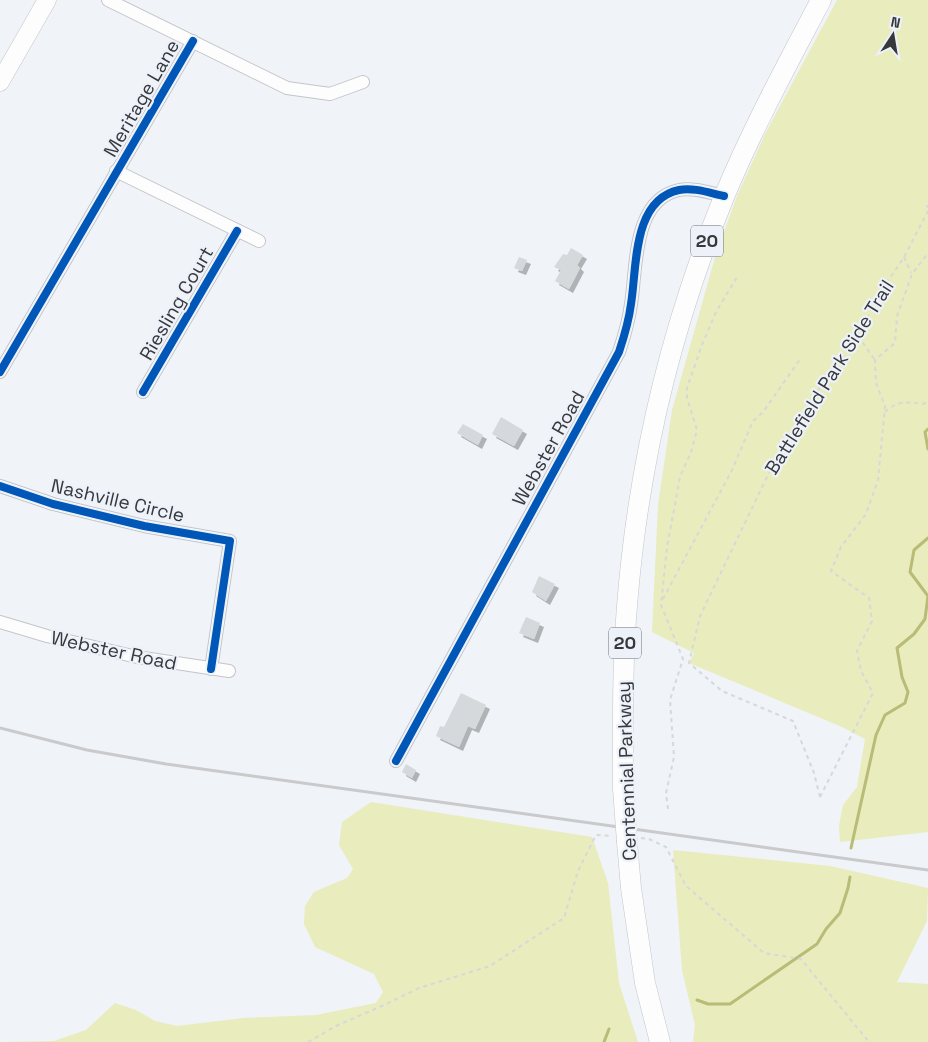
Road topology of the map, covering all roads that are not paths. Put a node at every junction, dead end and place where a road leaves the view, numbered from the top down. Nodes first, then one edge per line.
1 (47, 0) edge
2 (108, 0) edge
3 (821, 0) edge
4 (193, 41) junction
5 (0, 82) edge
6 (363, 82) dead end
7 (116, 171) junction
8 (724, 196) junction
9 (237, 231) junction
10 (259, 241) dead end
11 (2, 365) edge
12 (144, 392) dead end
13 (0, 486) edge
14 (0, 622) edge
15 (210, 669) junction
16 (229, 672) dead end
17 (396, 761) dead end
18 (660, 1042) edge

1 - 5 street
2 - 4 street
3 - 8 main road, 20
4 - 6 street
4 - 7 street, Meritage Lane
7 - 9 street
7 - 11 street
8 - 17 street, Webster Road
8 - 18 main road, Centennial Parkway / 20, bridge
9 - 10 street
9 - 12 street, Riesling Court
13 - 15 street, Nashville Circle
14 - 15 street, Webster Road
15 - 16 street, Webster Road

